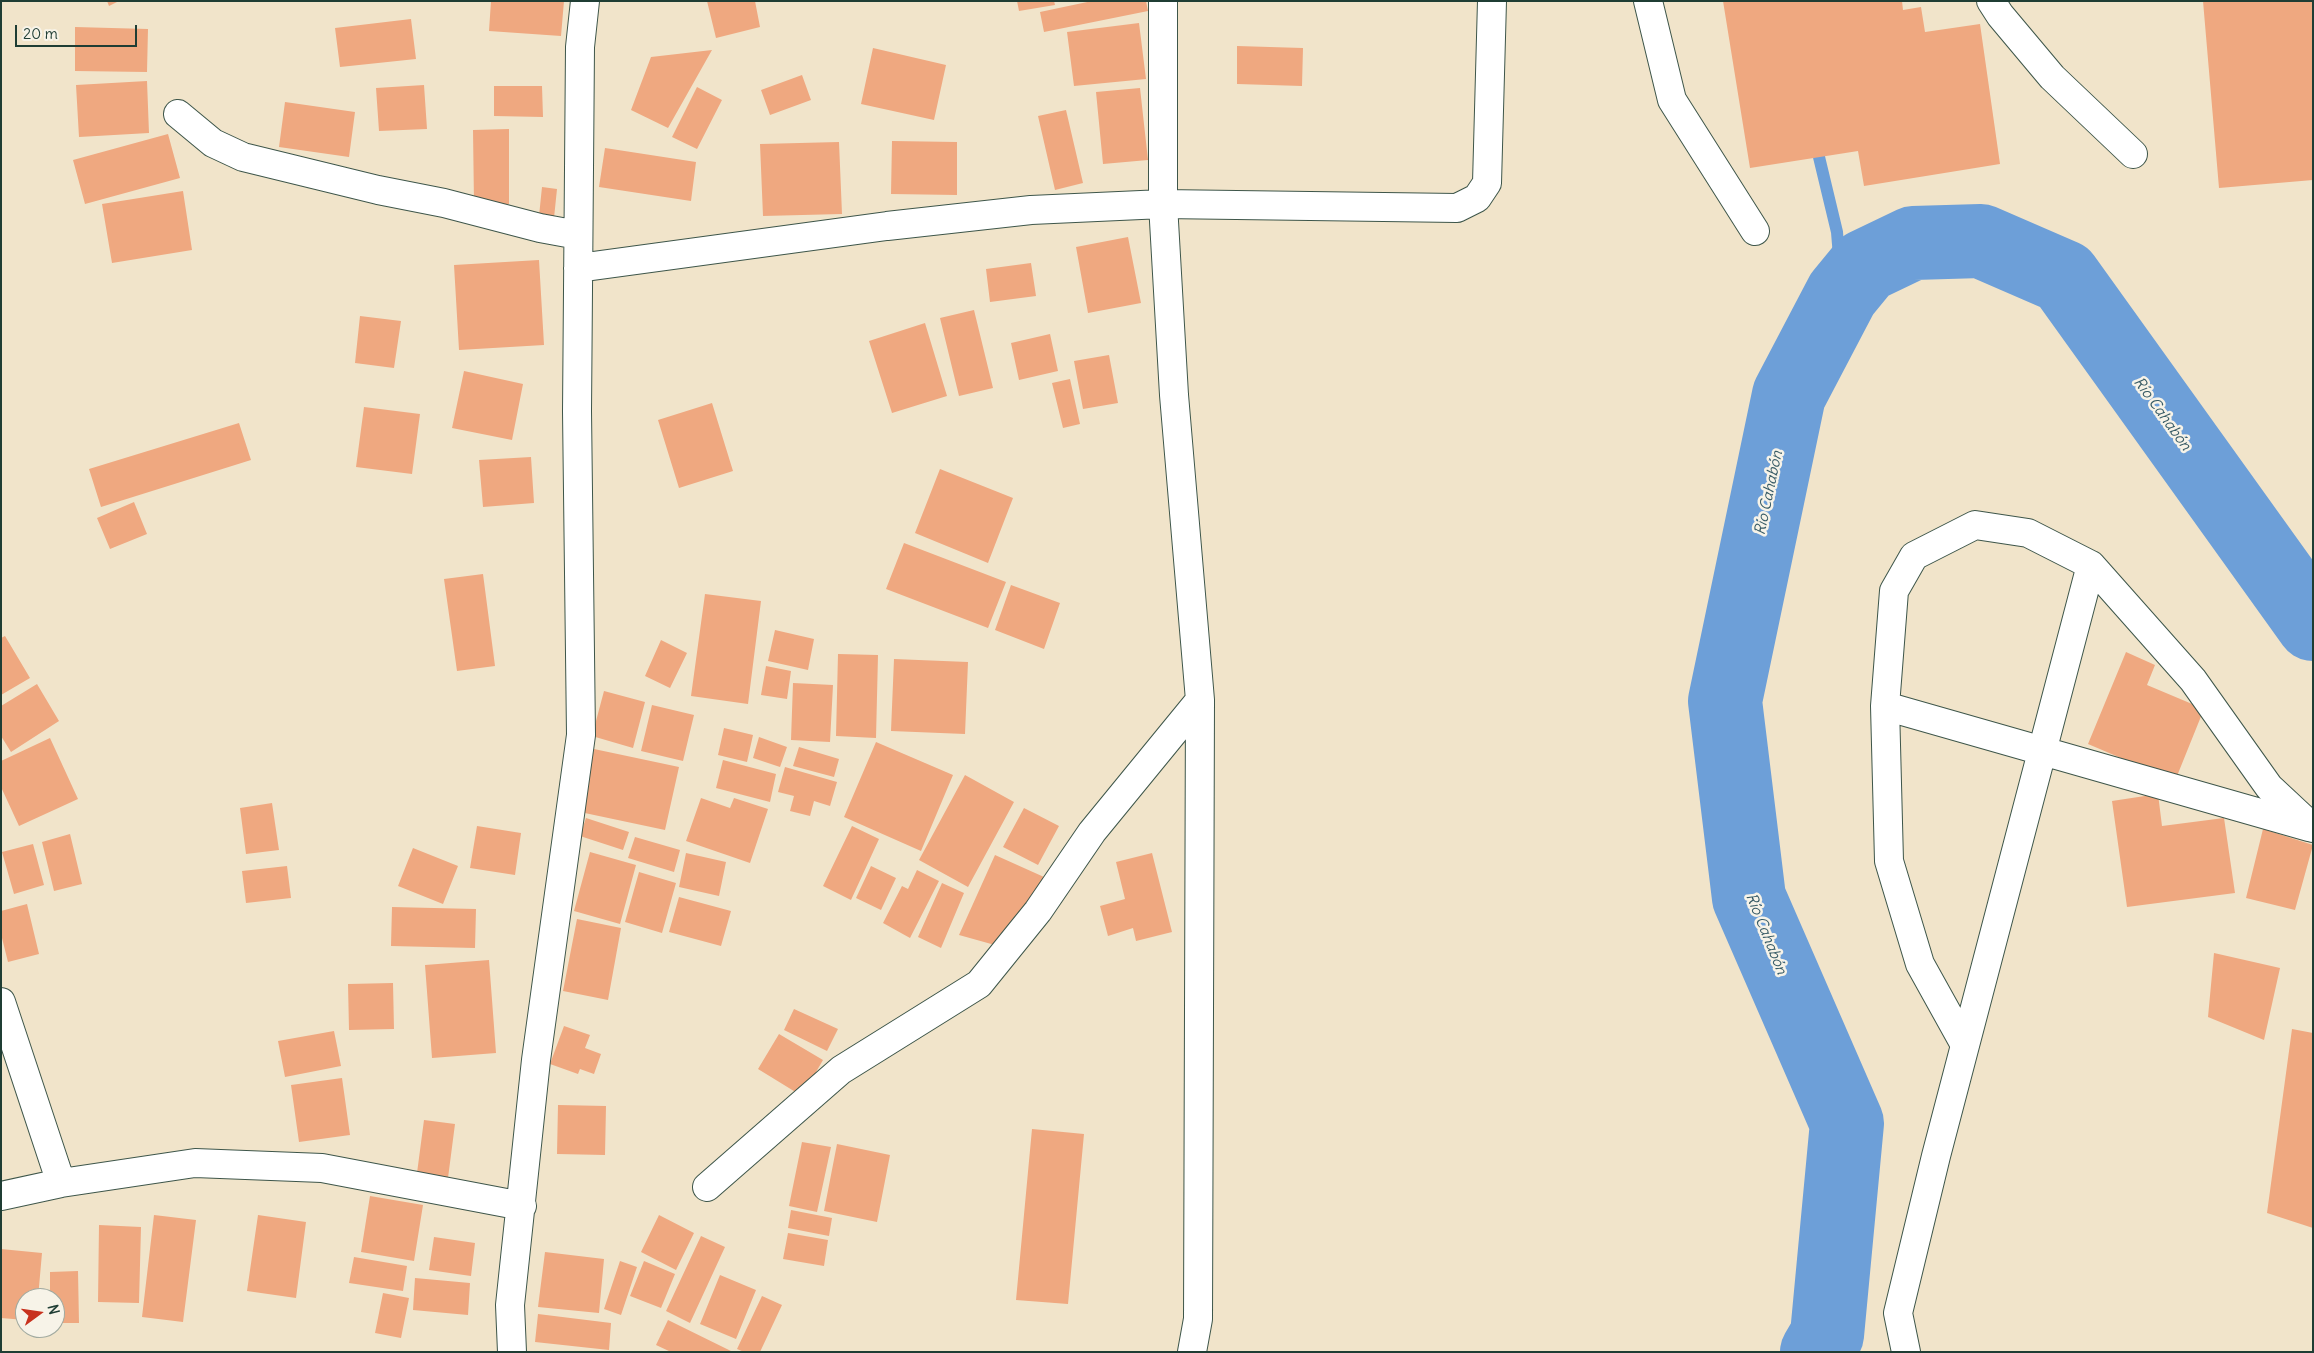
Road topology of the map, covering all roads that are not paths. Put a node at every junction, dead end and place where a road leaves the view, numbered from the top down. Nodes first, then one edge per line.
1 (584, 1) edge
2 (1163, 1) edge
3 (1492, 1) edge
4 (1648, 1) edge
5 (1991, 1) edge
6 (178, 114) dead end
7 (2133, 154) dead end
8 (1163, 204) junction
9 (1756, 231) dead end
10 (578, 235) junction
11 (578, 268) junction
12 (2091, 565) junction
13 (1200, 700) junction
14 (1885, 706) junction
15 (2041, 751) junction
16 (2313, 828) edge
17 (1, 1002) edge
18 (1964, 1045) junction
19 (61, 1183) junction
20 (707, 1187) dead end
21 (1, 1196) edge
22 (522, 1206) junction
23 (512, 1352) edge
24 (1192, 1352) edge
25 (1906, 1352) edge

1 - 10 street
2 - 8 street
3 - 8 street
4 - 9 street
5 - 7 street
6 - 10 street
8 - 11 street
8 - 13 street
10 - 11 street
11 - 22 street
12 - 14 street
12 - 15 street
12 - 16 street
13 - 20 street
13 - 24 street
14 - 15 street
14 - 18 street
15 - 16 street
15 - 18 street
17 - 19 street
18 - 25 street
19 - 21 street
19 - 22 street
22 - 23 street

